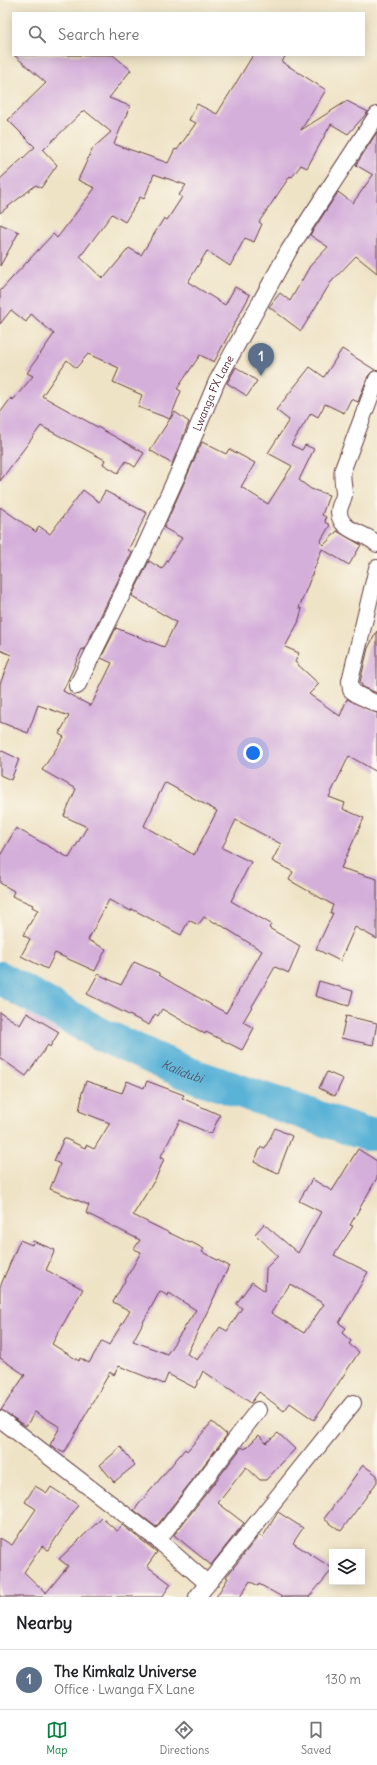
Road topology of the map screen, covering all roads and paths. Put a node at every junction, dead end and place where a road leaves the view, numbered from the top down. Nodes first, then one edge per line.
1 (377, 115) edge
2 (377, 379) edge
3 (377, 544) edge
4 (377, 568) edge
5 (77, 686) dead end
6 (377, 704) edge
7 (353, 1403) dead end
8 (258, 1410) dead end
9 (0, 1419) edge
10 (158, 1540) junction
11 (207, 1583) junction
12 (197, 1597) edge

1 - 5 street, Lwanga FX Lane
2 - 3 street
4 - 6 street
7 - 11 street
8 - 10 street
9 - 10 street
10 - 11 street
11 - 12 street

